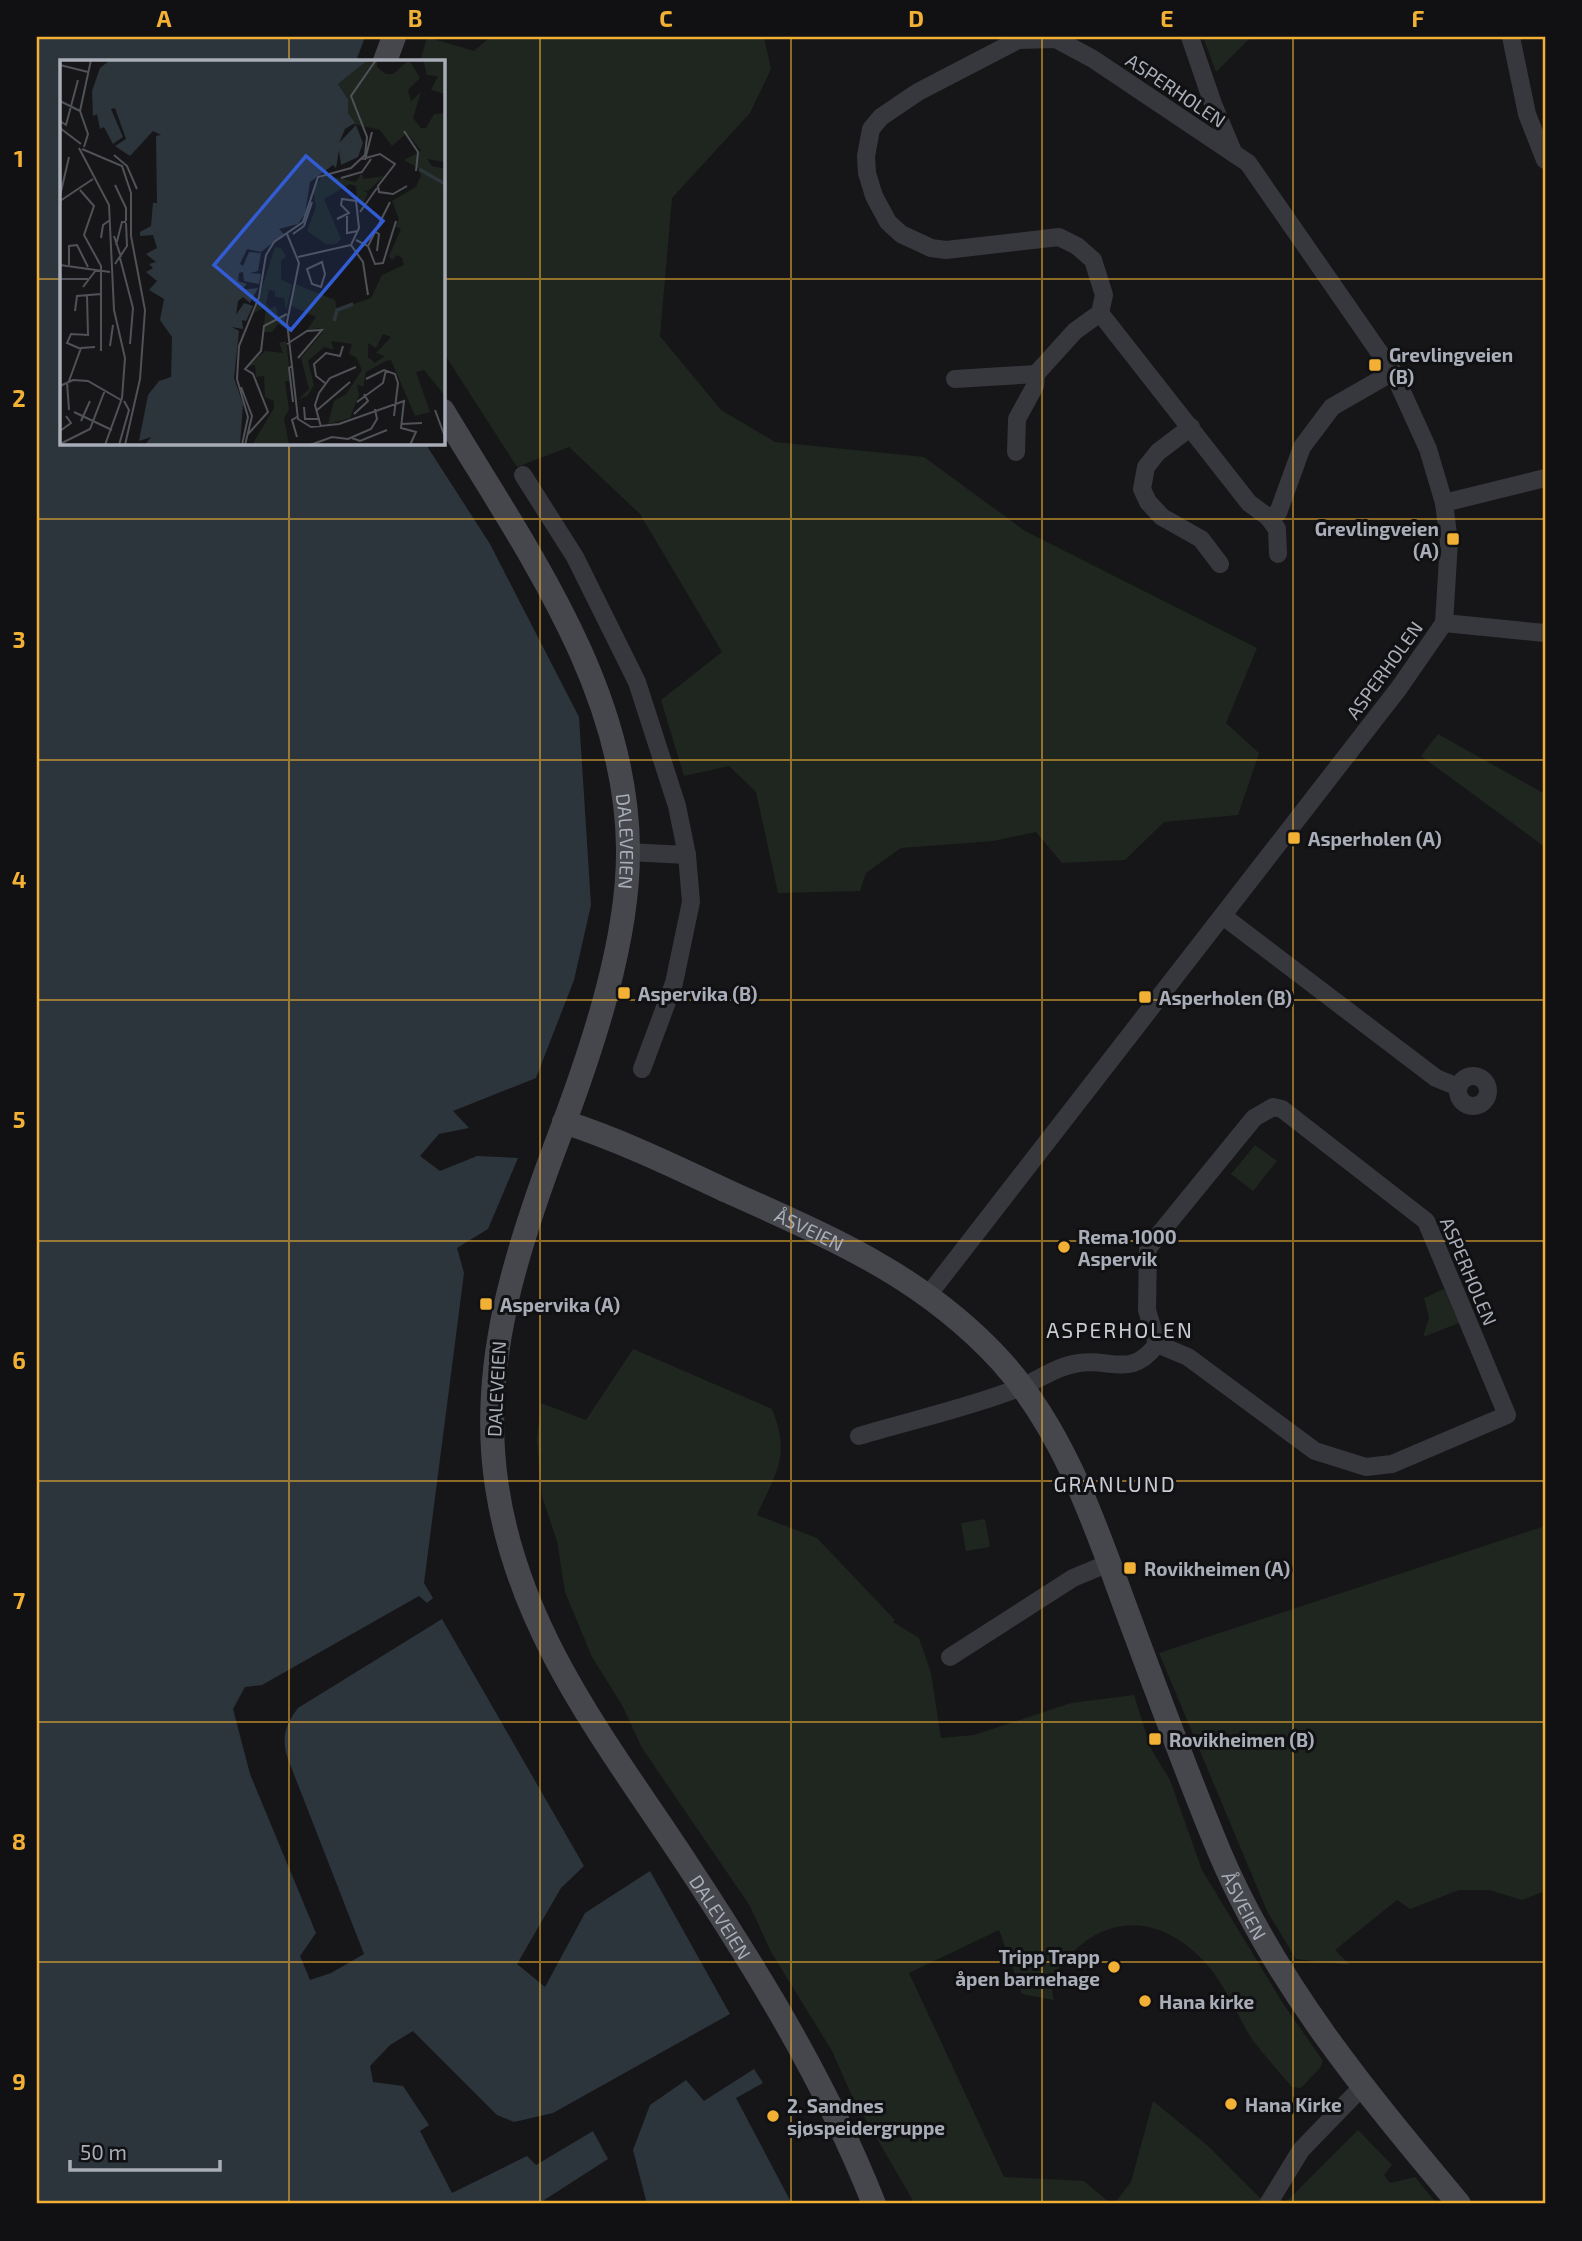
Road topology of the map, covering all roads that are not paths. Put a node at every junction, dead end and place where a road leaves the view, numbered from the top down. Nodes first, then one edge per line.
1 (394, 37) edge
2 (1190, 37) edge
3 (1511, 37) edge
4 (385, 60) edge
5 (1234, 154) junction
6 (1545, 160) edge
7 (1100, 313) junction
8 (1393, 372) junction
9 (1036, 374) junction
10 (955, 379) dead end
11 (444, 413) edge
12 (1191, 427) junction
13 (1016, 452) dead end
14 (523, 475) dead end
15 (1545, 478) edge
16 (1444, 503) junction
17 (1268, 517) junction
18 (1278, 554) dead end
19 (1220, 564) dead end
20 (1444, 623) junction
21 (1545, 633) edge
22 (628, 852) junction
23 (687, 855) junction
24 (1223, 916) junction
25 (642, 1069) dead end
26 (1458, 1087) dead end
27 (564, 1122) junction
28 (929, 1294) junction
29 (1157, 1344) junction
30 (1022, 1387) junction
31 (859, 1436) dead end
32 (1109, 1563) junction
33 (950, 1657) dead end
34 (1363, 2086) junction
35 (874, 2204) edge
36 (1268, 2204) edge
37 (1459, 2204) edge

1 - 4 main road
2 - 5 street, ASPERHOLEN
3 - 6 street
5 - 7 street, ASPERHOLEN
5 - 8 street, ASPERHOLEN
7 - 9 street
7 - 12 street
8 - 16 street, ASPERHOLEN
8 - 17 street
9 - 10 street
9 - 13 street
11 - 22 main road, DALEVEIEN
12 - 17 street
12 - 19 street
14 - 23 street
15 - 16 street
16 - 20 street, ASPERHOLEN
17 - 18 street
20 - 21 street
20 - 24 street, ASPERHOLEN
22 - 23 street
22 - 27 main road, DALEVEIEN
23 - 25 street
24 - 26 street
24 - 28 street, ASPERHOLEN
27 - 28 main road, ÅSVEIEN
27 - 35 main road, DALEVEIEN
28 - 30 main road, ÅSVEIEN
29 - 29 street, ASPERHOLEN
29 - 30 street
30 - 31 street
30 - 32 main road, ÅSVEIEN
32 - 33 street
32 - 34 main road, ÅSVEIEN
34 - 36 street
34 - 37 main road, ÅSVEIEN

